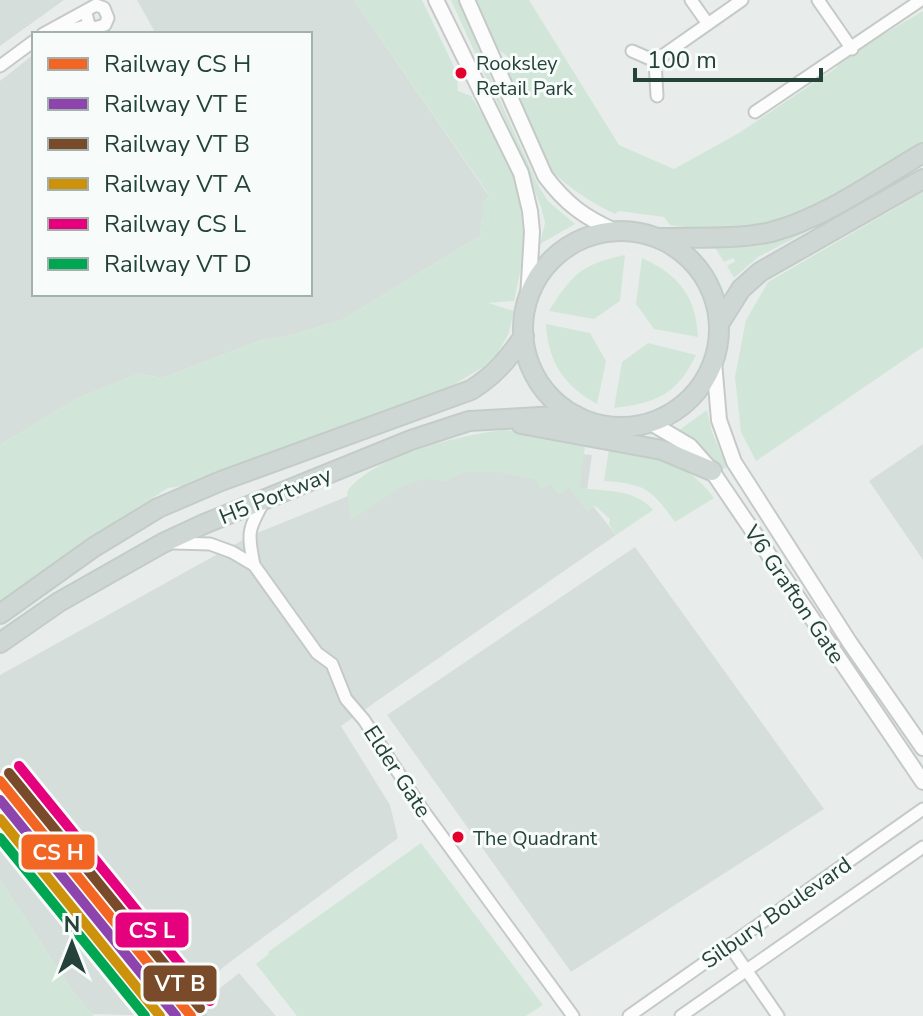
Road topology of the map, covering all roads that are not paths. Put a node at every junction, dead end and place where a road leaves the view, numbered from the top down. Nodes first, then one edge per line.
1 (436, 0) edge
2 (467, 0) edge
3 (691, 0) edge
4 (742, 0) edge
5 (818, 0) edge
6 (921, 0) edge
7 (109, 5) edge
8 (90, 6) edge
9 (708, 24) junction
10 (89, 25) junction
11 (46, 32) edge
12 (63, 32) edge
13 (31, 43) edge
14 (852, 49) junction
15 (632, 51) dead end
16 (655, 61) junction
17 (0, 66) edge
18 (657, 96) dead end
19 (755, 112) dead end
20 (923, 153) edge
21 (923, 179) edge
22 (615, 231) junction
23 (658, 238) junction
24 (525, 314) junction
25 (719, 324) junction
26 (716, 355) junction
27 (651, 423) junction
28 (584, 424) junction
29 (622, 435) junction
30 (712, 471) junction
31 (266, 498) junction
32 (163, 543) junction
33 (254, 565) junction
34 (0, 614) edge
35 (0, 643) edge
36 (922, 746) edge
37 (914, 769) edge
38 (923, 809) edge
39 (922, 848) edge
40 (729, 945) junction
41 (747, 970) junction
42 (573, 1016) edge
43 (629, 1016) edge
44 (681, 1016) edge
45 (778, 1016) edge

1 - 24 street
2 - 22 street
3 - 9 street
4 - 9 street
5 - 14 street
6 - 14 street
7 - 8 street
7 - 10 street
8 - 10 street
8 - 11 street
9 - 16 street
10 - 12 street
13 - 17 street
14 - 19 street
15 - 16 street
16 - 18 street
20 - 23 main road
21 - 25 main road
22 - 23 main road
22 - 24 main road
23 - 25 main road
24 - 28 main road
24 - 34 main road, H5 Portway
25 - 26 main road
26 - 27 main road
26 - 36 street, V6 Grafton Gate
27 - 29 main road
27 - 30 street, V6 Grafton Gate
28 - 29 main road
28 - 31 main road, H5 Portway
29 - 30 main road
30 - 37 street, V6 Grafton Gate
31 - 32 main road, H5 Portway
31 - 33 street, Elder Gate
32 - 33 street, Elder Gate
32 - 35 main road, H5 Portway
33 - 42 street, Elder Gate
38 - 40 street, Silbury Boulevard
39 - 41 street, Silbury Boulevard
40 - 41 street
40 - 43 street, Silbury Boulevard
41 - 44 street, Silbury Boulevard
41 - 45 street

